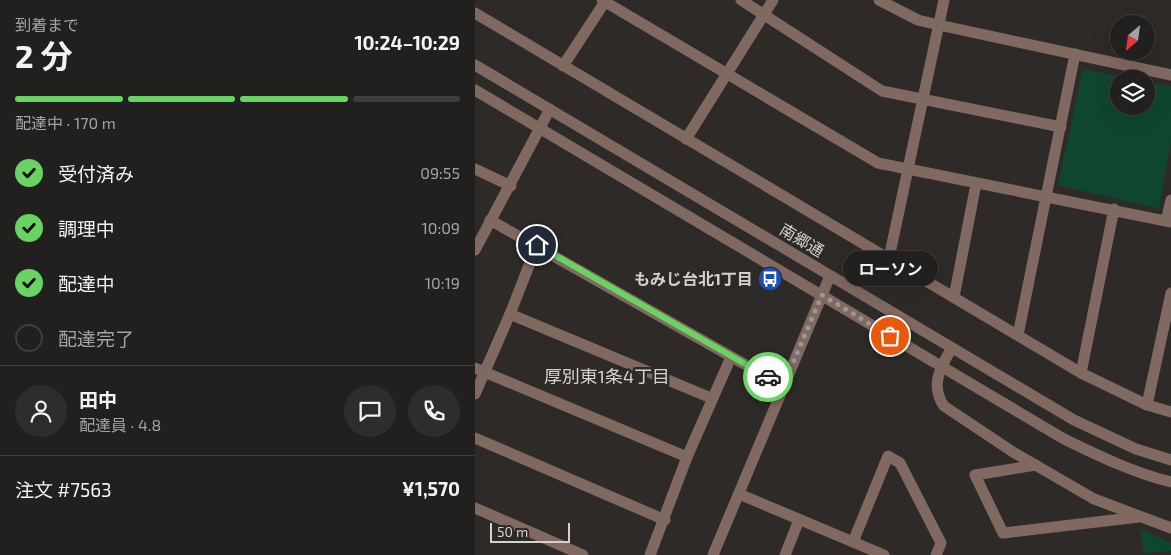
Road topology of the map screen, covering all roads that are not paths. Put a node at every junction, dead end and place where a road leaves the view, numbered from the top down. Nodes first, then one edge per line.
1 (741, 0) edge
2 (773, 0) edge
3 (879, 0) edge
4 (944, 0) edge
5 (605, 1) edge
6 (475, 13) edge
7 (764, 15) junction
8 (939, 25) junction
9 (1075, 54) junction
10 (475, 65) edge
11 (563, 66) junction
12 (727, 72) junction
13 (1171, 75) edge
14 (475, 90) edge
15 (923, 99) junction
16 (550, 109) junction
17 (1061, 127) junction
18 (540, 128) junction
19 (686, 139) junction
20 (475, 169) edge
21 (908, 169) junction
22 (976, 184) junction
23 (511, 186) junction
24 (1047, 197) junction
25 (1171, 200) edge
26 (1114, 209) junction
27 (490, 220) junction
28 (1169, 221) edge
29 (537, 245) junction
30 (475, 250) edge
31 (889, 258) junction
32 (830, 276) junction
33 (1171, 293) edge
34 (822, 295) junction
35 (953, 297) junction
36 (510, 314) junction
37 (1018, 335) junction
38 (951, 348) junction
39 (731, 357) junction
40 (941, 366) junction
41 (480, 370) edge
42 (1081, 373) junction
43 (783, 386) junction
44 (475, 394) edge
45 (711, 398) junction
46 (1147, 405) junction
47 (1171, 412) edge
48 (475, 438) edge
49 (687, 457) junction
50 (1171, 460) edge
51 (1036, 465) junction
52 (1171, 482) edge
53 (739, 494) junction
54 (475, 508) edge
55 (1141, 516) junction
56 (665, 520) junction
57 (799, 520) junction
58 (1171, 528) edge
59 (853, 542) junction
60 (583, 555) edge
61 (650, 555) edge
62 (713, 555) edge
63 (785, 555) edge
64 (884, 555) edge
65 (936, 555) edge

1 - 7 street
2 - 7 street
3 - 8 street
4 - 8 street
5 - 11 street
5 - 12 street
6 - 11 street
7 - 12 street
7 - 15 street
8 - 9 street
8 - 15 street
9 - 13 street
9 - 17 street
10 - 16 street, 南郷通
11 - 19 street
12 - 19 street
12 - 21 street
14 - 18 street
15 - 17 street
15 - 21 street
16 - 18 street
16 - 32 street, 南郷通
17 - 24 street
18 - 23 street
18 - 34 street
19 - 31 street
20 - 23 street
21 - 22 street
21 - 31 street
22 - 24 street
22 - 35 street
23 - 27 street
24 - 26 street
24 - 37 street
25 - 28 street
26 - 28 street
26 - 42 street
27 - 29 street
27 - 30 street
29 - 36 street
29 - 39 street
31 - 35 street
32 - 34 street
32 - 38 street, 南郷通
33 - 46 street
34 - 40 street
34 - 43 street
35 - 37 street
36 - 41 street
36 - 45 street
37 - 42 street
38 - 40 street
38 - 50 street, 南郷通
39 - 43 street
39 - 45 street
40 - 51 street
40 - 52 street
41 - 44 street
41 - 49 street
42 - 46 street
43 - 53 street
45 - 49 street
46 - 47 street
48 - 56 street
49 - 56 street
51 - 55 street
51 - 55 street
53 - 57 street
53 - 62 street
54 - 60 street
55 - 58 street
56 - 61 street
57 - 59 street
57 - 63 street
59 - 64 street
59 - 65 street

